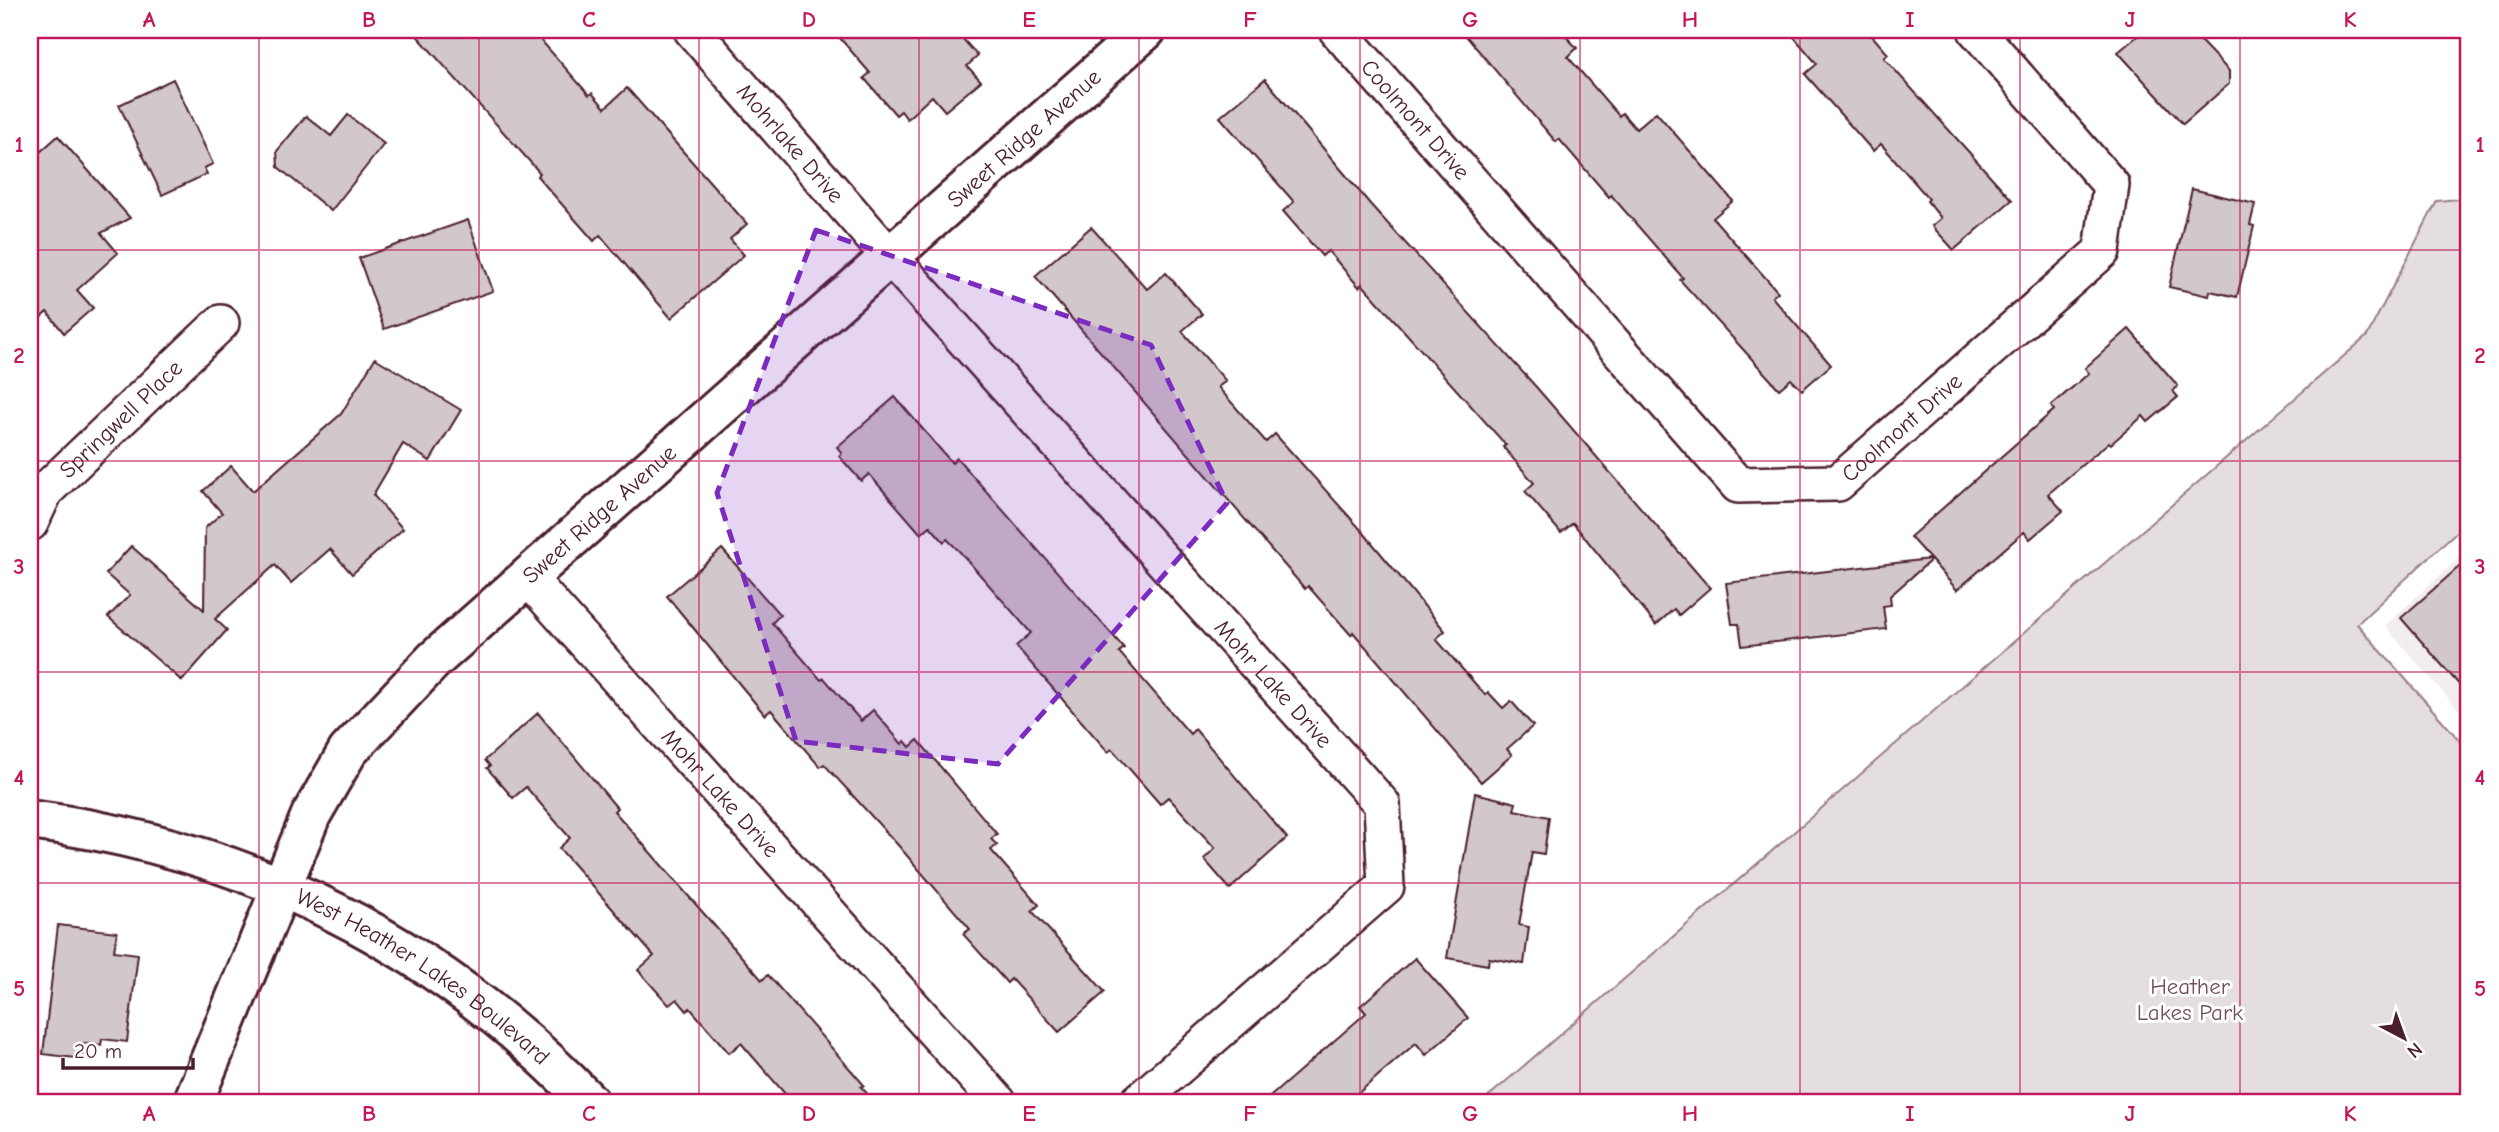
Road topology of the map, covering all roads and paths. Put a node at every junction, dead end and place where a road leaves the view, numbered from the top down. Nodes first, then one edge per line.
1 (692, 30) edge
2 (1146, 30) edge
3 (1337, 30) edge
4 (1976, 30) edge
5 (890, 257) junction
6 (220, 323) dead end
7 (30, 523) edge
8 (527, 577) junction
9 (30, 820) edge
10 (281, 887) junction
11 (193, 1102) edge
12 (589, 1102) edge
13 (998, 1102) edge
14 (1138, 1102) edge

1 - 5 street, Mohrlake Drive
2 - 5 street, Sweet Ridge Avenue
3 - 4 street, Coolmont Drive
5 - 8 street, Sweet Ridge Avenue
5 - 14 street, Mohr Lake Drive
6 - 7 street, Springwell Place
8 - 10 street, Sweet Ridge Avenue
8 - 13 street, Mohr Lake Drive
9 - 10 street, West Heather Lakes Boulevard
10 - 11 street, Sweet Ridge Avenue
10 - 12 street, West Heather Lakes Boulevard

